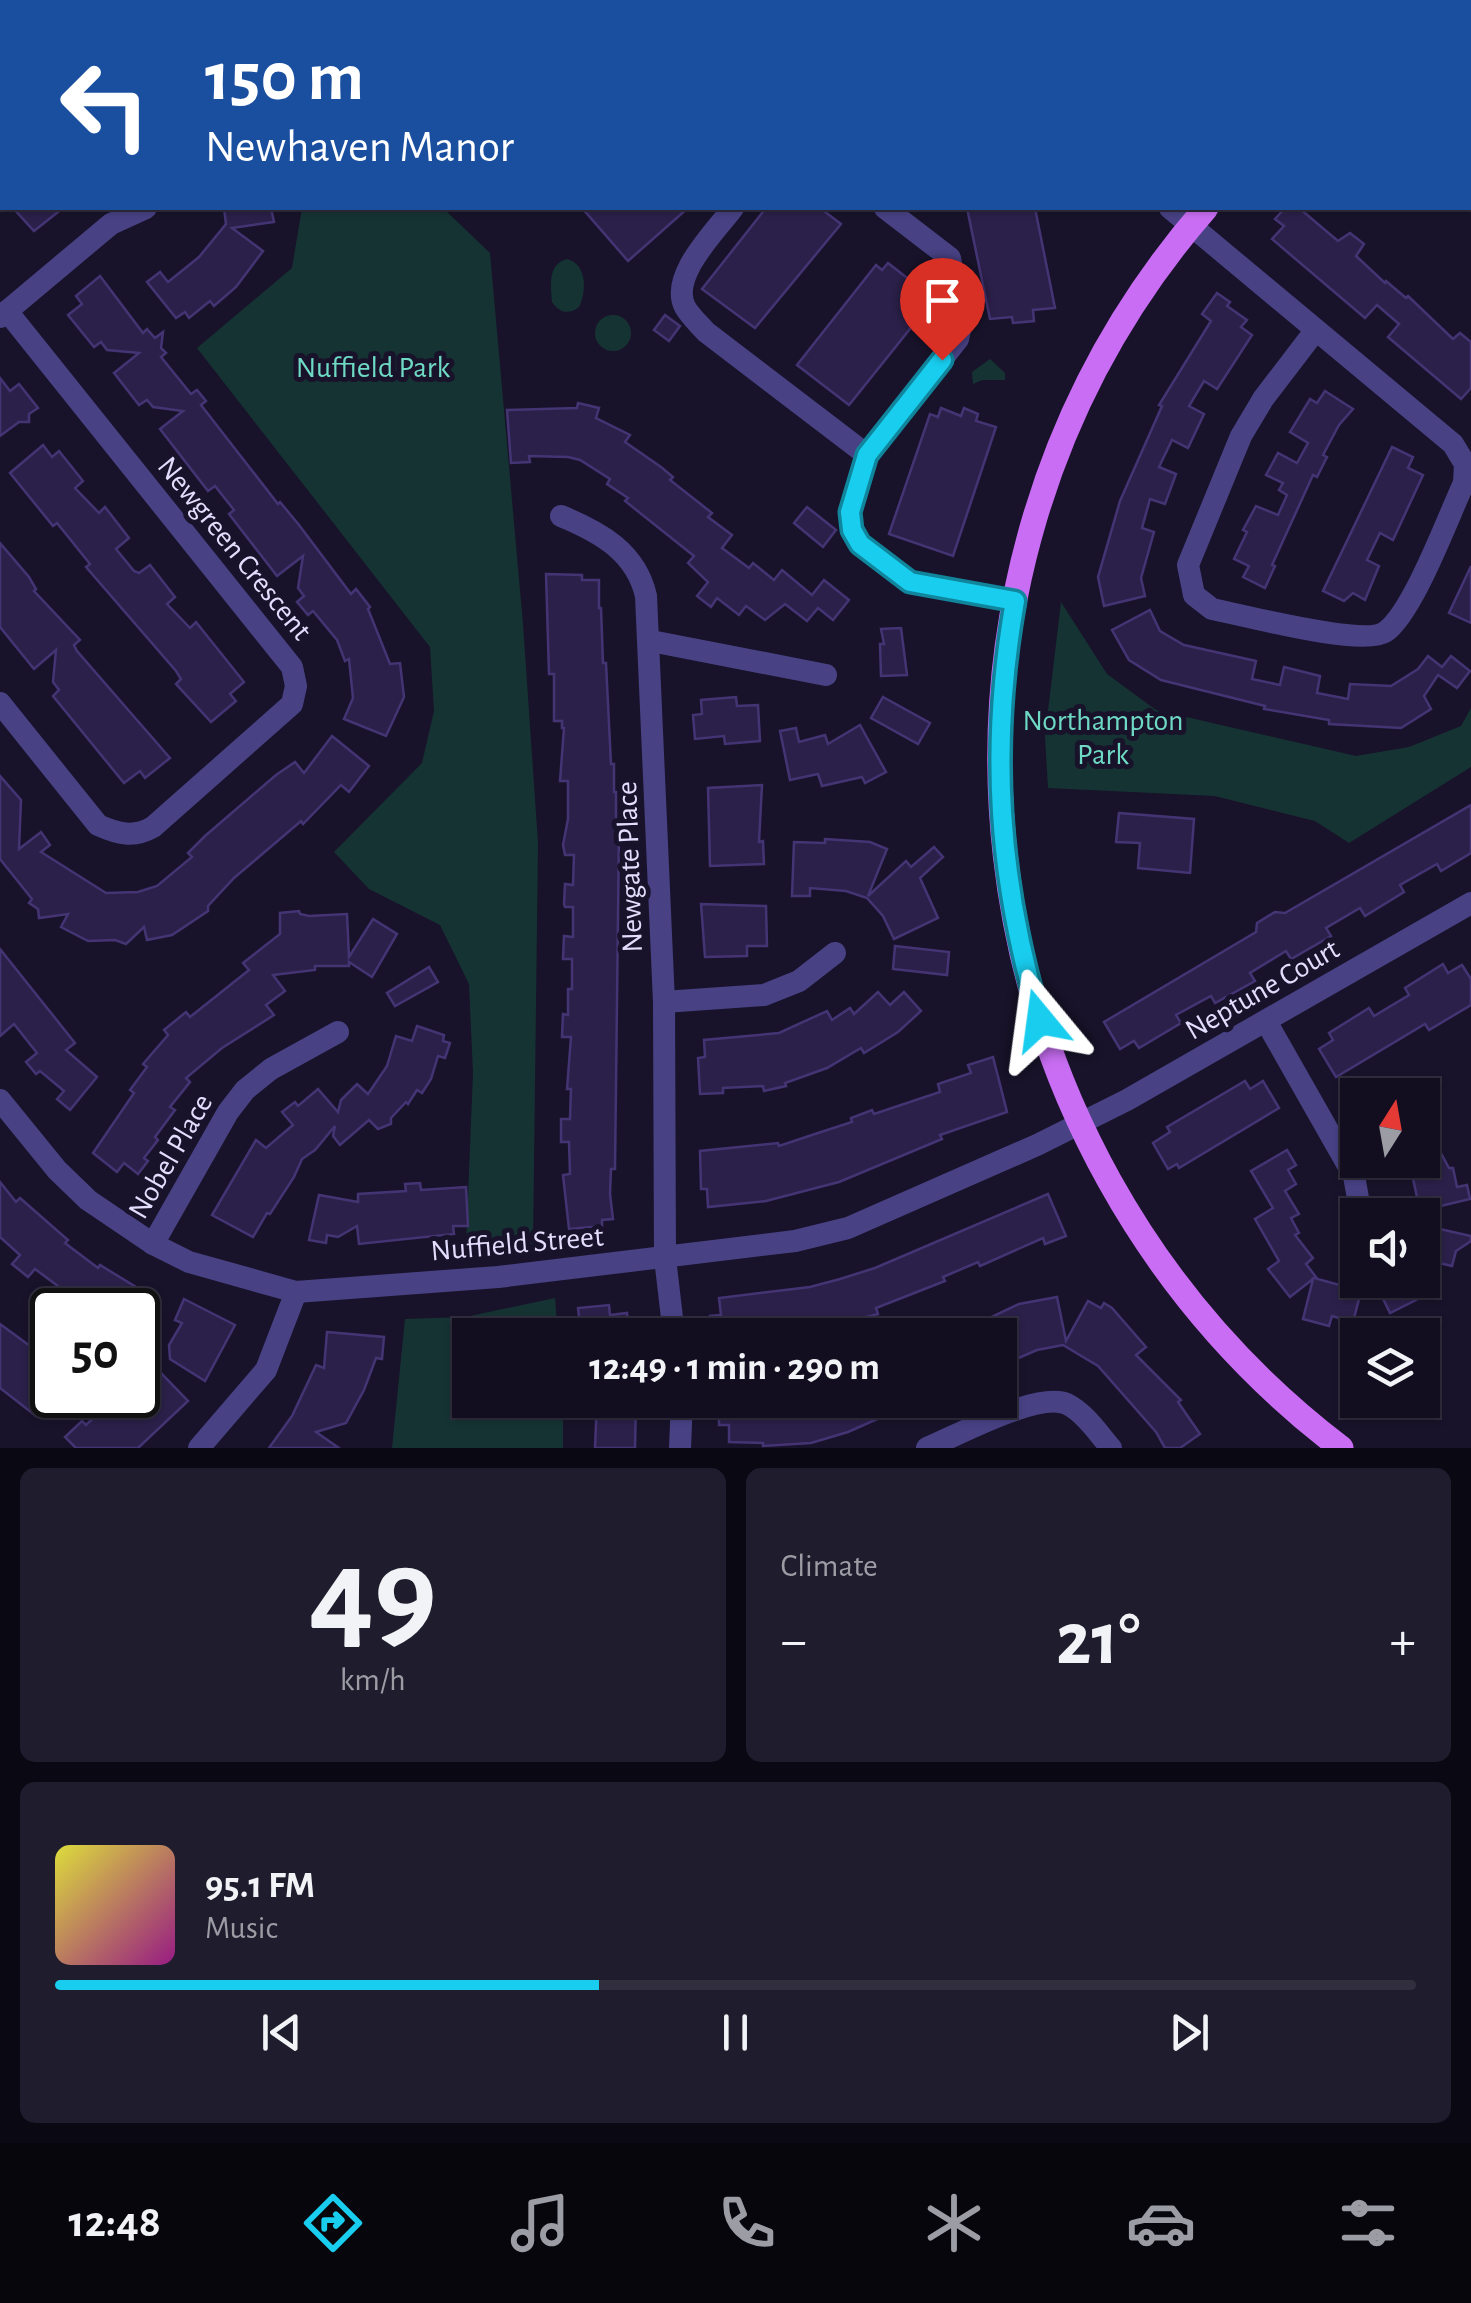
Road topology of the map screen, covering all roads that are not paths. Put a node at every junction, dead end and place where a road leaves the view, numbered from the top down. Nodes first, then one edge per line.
1 (142, 210) edge
2 (732, 210) edge
3 (892, 210) edge
4 (1198, 216) edge
5 (4, 314) edge
6 (1315, 331) junction
7 (867, 455) junction
8 (561, 516) dead end
9 (1015, 601) junction
10 (651, 641) junction
11 (826, 676) dead end
12 (0, 703) edge
13 (1471, 903) edge
14 (834, 953) dead end
15 (664, 1002) junction
16 (1267, 1022) junction
17 (338, 1032) dead end
18 (0, 1100) edge
19 (1080, 1123) junction
20 (1358, 1198) edge
21 (153, 1244) junction
22 (665, 1258) junction
23 (296, 1292) junction
24 (672, 1318) edge
25 (681, 1418) edge
26 (199, 1448) edge
27 (680, 1448) edge
28 (927, 1448) edge
29 (1111, 1448) edge
30 (1341, 1448) edge

1 - 5 street
2 - 7 street
3 - 7 street
4 - 6 street
4 - 9 main road
5 - 12 street, Newgreen Crescent
6 - 6 street
7 - 9 street
8 - 10 street, Newgate Place
9 - 19 main road
10 - 11 street
10 - 15 street, Newgate Place
13 - 16 street, Neptune Court
14 - 15 street
15 - 22 street, Newgate Place
16 - 19 street, Neptune Court
16 - 20 street
17 - 21 street, Nobel Place
18 - 21 street, Nuffield Street
19 - 22 street, Nuffield Street
19 - 30 main road
21 - 23 street, Nuffield Street
22 - 23 street, Nuffield Street
22 - 24 street, Newgate Place
23 - 26 street
25 - 27 street
28 - 29 street

